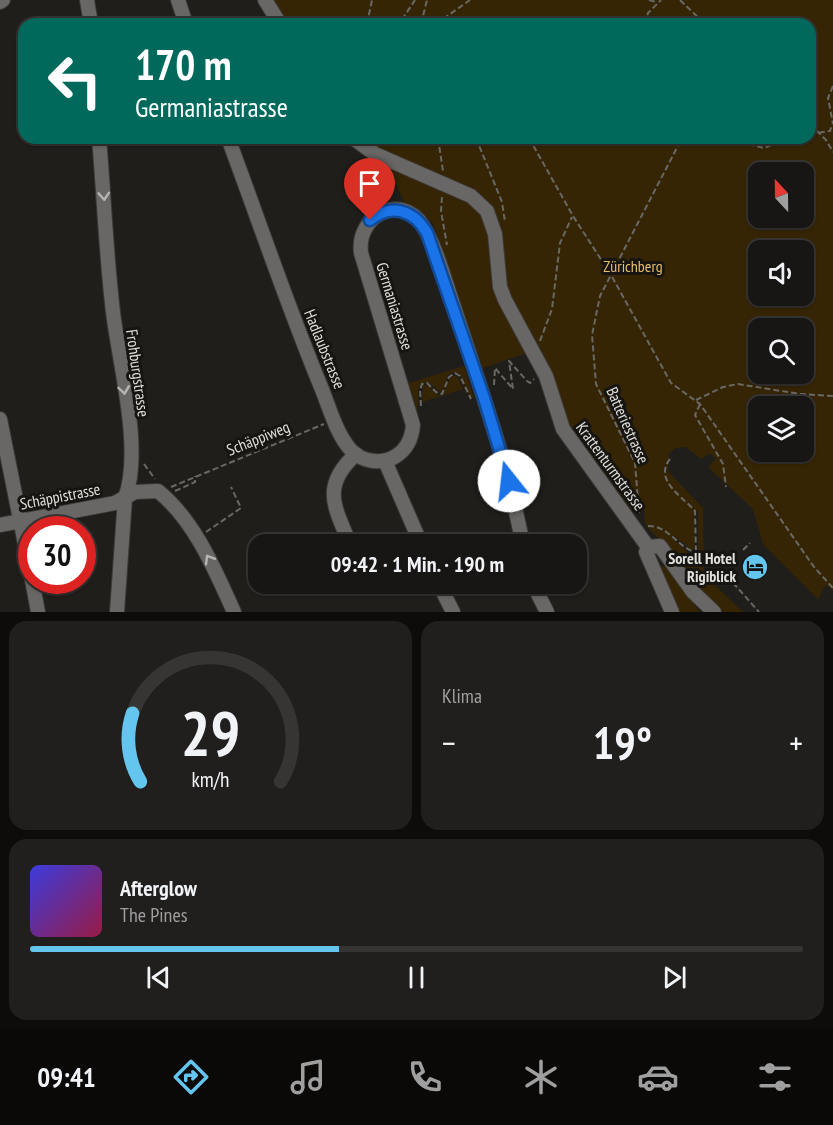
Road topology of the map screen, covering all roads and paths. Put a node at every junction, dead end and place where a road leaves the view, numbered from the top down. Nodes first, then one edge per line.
1 (87, 0) edge
2 (178, 0) edge
3 (265, 0) edge
4 (372, 0) edge
5 (415, 0) edge
6 (427, 0) edge
7 (470, 0) edge
8 (649, 0) edge
9 (661, 0) edge
10 (682, 0) edge
11 (656, 3) junction
12 (90, 18) edge
13 (184, 18) edge
14 (276, 18) edge
15 (369, 18) edge
16 (403, 18) edge
17 (422, 18) edge
18 (444, 18) edge
19 (647, 18) edge
20 (699, 18) edge
21 (833, 86) edge
22 (833, 124) edge
23 (816, 129) edge
24 (816, 133) edge
25 (820, 133) junction
26 (99, 144) edge
27 (230, 144) edge
28 (361, 144) edge
29 (439, 144) edge
30 (478, 144) edge
31 (532, 144) edge
32 (679, 144) edge
33 (747, 144) edge
34 (774, 144) edge
35 (833, 152) edge
36 (442, 183) junction
37 (573, 216) junction
38 (505, 228) dead end
39 (444, 233) dead end
40 (611, 275) junction
41 (534, 350) junction
42 (532, 371) dead end
43 (494, 392) dead end
44 (833, 396) edge
45 (478, 400) dead end
46 (696, 400) junction
47 (700, 405) junction
48 (422, 412) dead end
49 (0, 419) edge
50 (329, 422) dead end
51 (356, 454) junction
52 (670, 459) dead end
53 (385, 460) junction
54 (142, 461) dead end
55 (195, 476) junction
56 (160, 486) dead end
57 (231, 487) dead end
58 (726, 487) dead end
59 (167, 488) dead end
60 (174, 494) dead end
61 (125, 498) junction
62 (19, 516) edge
63 (46, 516) edge
64 (18, 521) edge
65 (0, 525) edge
66 (639, 526) junction
67 (346, 534) edge
68 (418, 534) edge
69 (521, 534) edge
70 (196, 538) junction
71 (750, 543) dead end
72 (648, 547) junction
73 (743, 550) dead end
74 (704, 553) dead end
75 (696, 554) junction
76 (722, 571) dead end
77 (718, 575) dead end
78 (727, 576) dead end
79 (833, 588) edge
80 (35, 594) edge
81 (444, 594) edge
82 (538, 594) edge
83 (38, 612) edge
84 (117, 612) edge
85 (234, 612) edge
86 (453, 612) edge
87 (547, 612) edge
88 (672, 612) edge
89 (714, 612) edge
90 (759, 612) edge

1 - 12 street
2 - 13 street
3 - 14 street
4 - 15 path
5 - 16 path
6 - 17 path
7 - 18 path
8 - 11 path
9 - 11 path
10 - 20 path
11 - 19 path
21 - 22 path
22 - 25 path
23 - 25 path
24 - 25 path
25 - 35 path
26 -> 61 street, Frohburgstrasse
27 - 51 street, Hadlaubstrasse
28 - 36 street, Krattenturmstrasse
29 - 36 path
30 - 38 path
31 - 37 path
32 - 40 path, Batteriestrasse
33 - 34 path
36 - 39 path
36 - 41 street, Krattenturmstrasse
37 - 40 path
37 - 41 path
40 - 46 path
40 - 66 path, Batteriestrasse
41 - 66 street, Krattenturmstrasse
42 - 43 path
44 - 46 path
45 - 48 path
46 - 47 path
47 - 58 path
47 - 79 path
49 - 62 street
50 - 55 path, Schäppiweg
51 - 53 street
51 - 67 street
52 - 75 path
53 - 68 street
53 - 69 street, Germaniastrasse
54 - 56 path
55 - 59 path, Schäppiweg
55 - 60 path, Schäppiweg
57 - 70 path
61 - 63 street, Schäppistrasse
61 - 70 street, Schäppistrasse
61 - 84 street, Frohburgstrasse
64 - 65 street, Schäppistrasse
66 - 72 street, Krattenturmstrasse
66 - 75 path
85 -> 70 street
71 - 73 path
72 - 88 street
72 - 89 street
74 - 75 path
76 - 77 path
78 - 90 path
80 - 83 street
81 - 86 street
82 - 87 street

